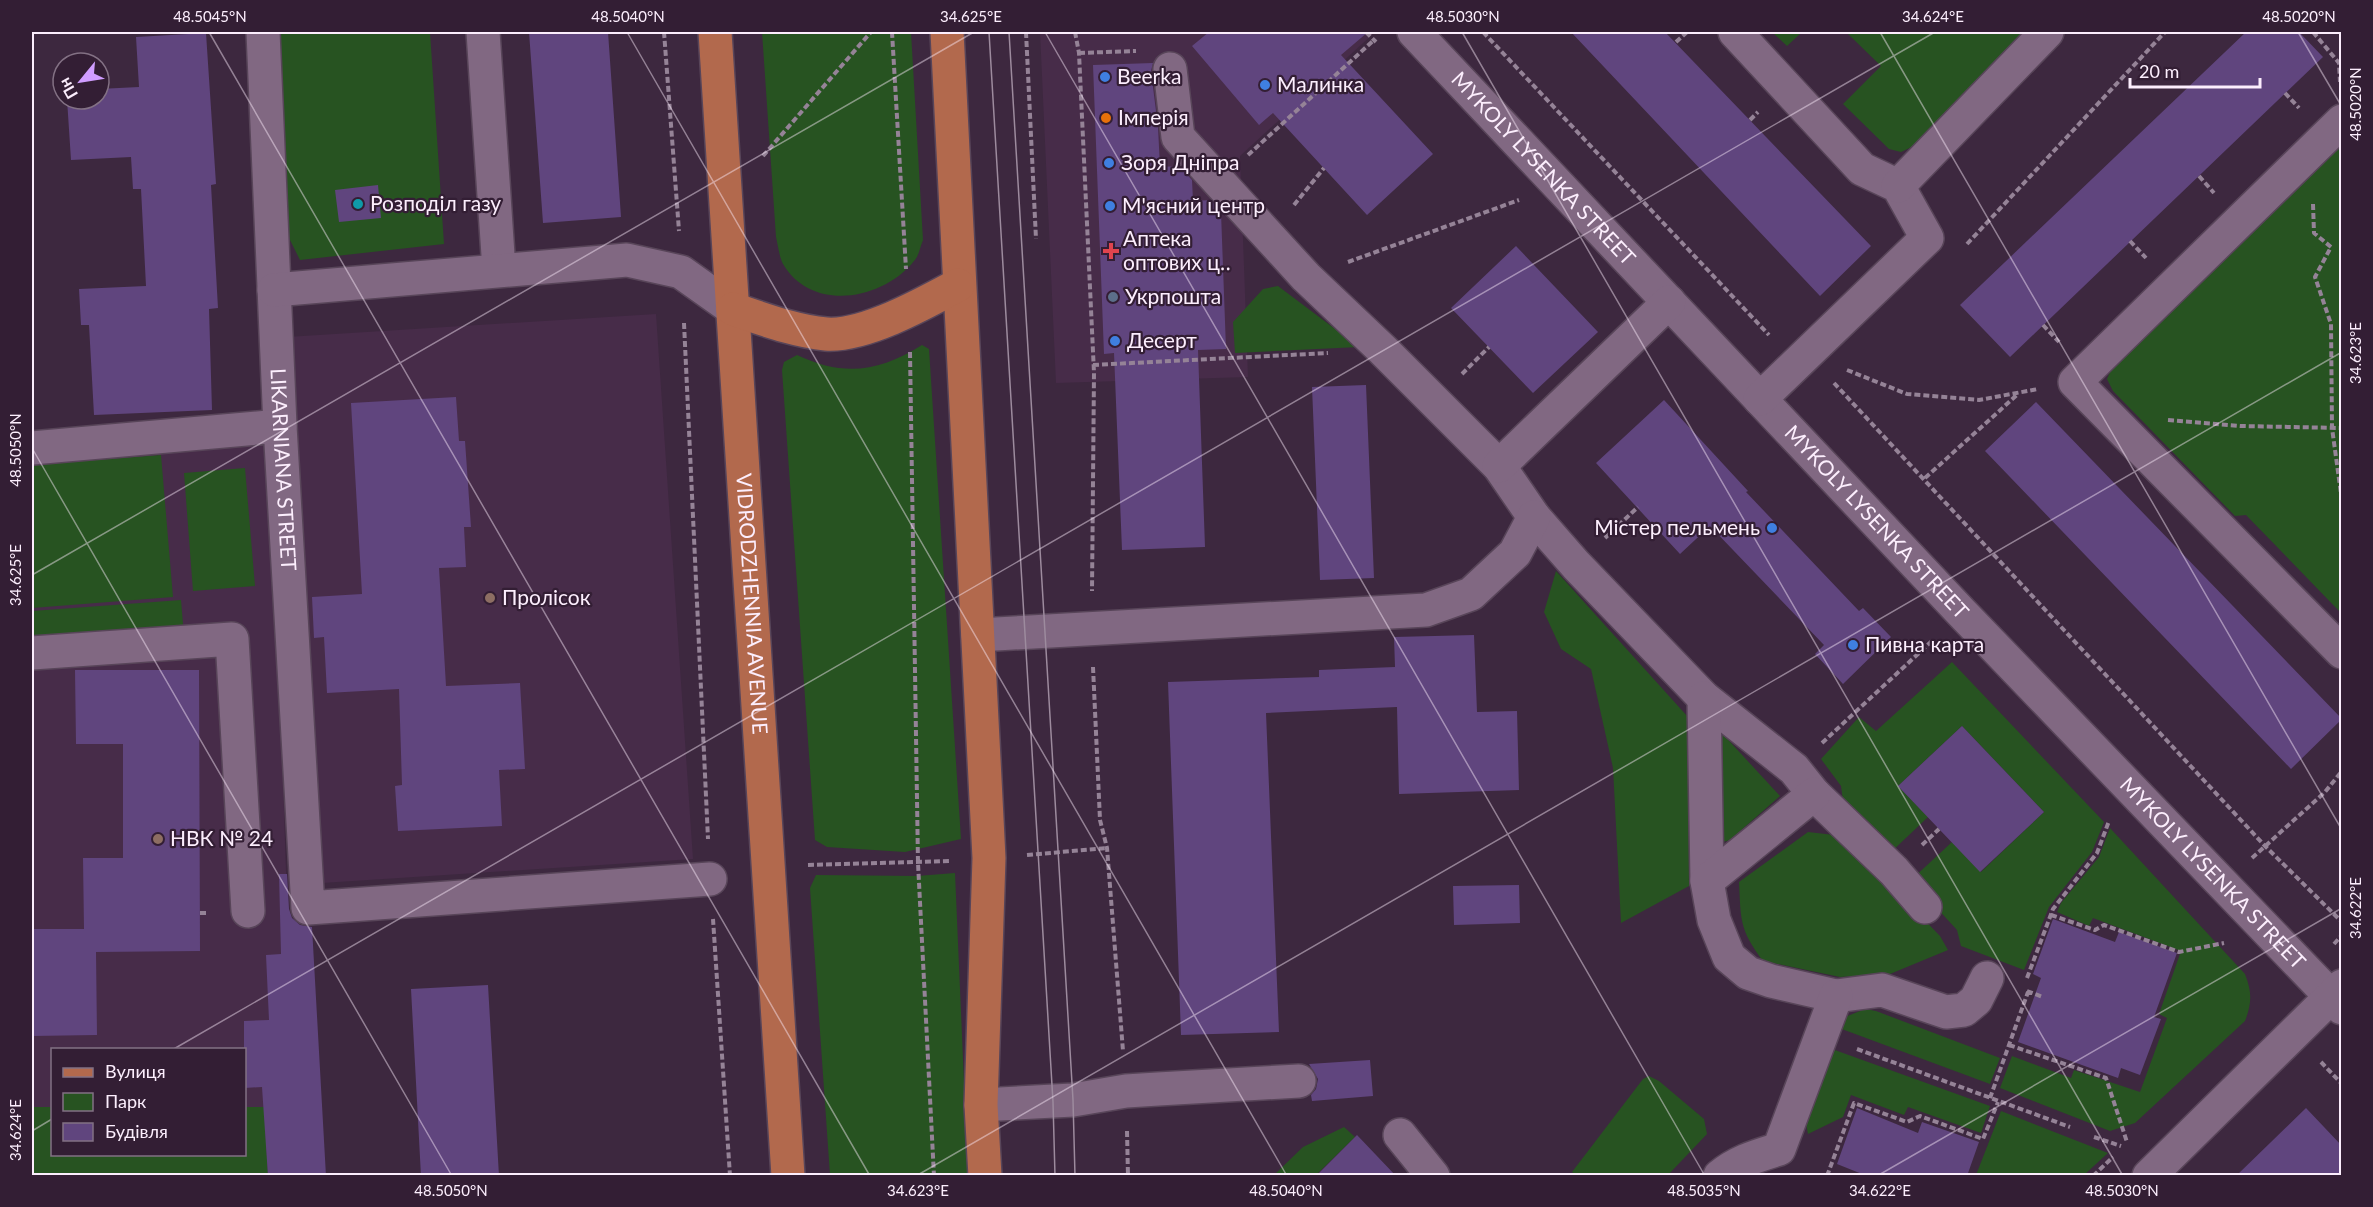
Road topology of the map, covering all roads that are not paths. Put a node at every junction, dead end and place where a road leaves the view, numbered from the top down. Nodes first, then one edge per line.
1 (263, 32) edge
2 (483, 32) edge
3 (715, 32) edge
4 (947, 32) edge
5 (1414, 32) edge
6 (1735, 32) edge
7 (2047, 32) edge
8 (1170, 69) road end
9 (2342, 121) edge
10 (1898, 186) junction
11 (500, 270) junction
12 (958, 285) junction
13 (274, 290) junction
14 (1669, 302) junction
15 (733, 309) junction
16 (1760, 399) junction
17 (280, 426) junction
18 (32, 448) edge
19 (1499, 466) junction
20 (1534, 518) junction
21 (978, 634) junction
22 (2342, 652) edge
23 (32, 653) edge
24 (1704, 698) junction
25 (1804, 781) junction
26 (710, 879) road end
27 (1707, 881) junction
28 (1926, 907) dead end
29 (248, 911) dead end
30 (1987, 978) dead end
31 (1836, 996) junction
32 (2338, 997) edge
33 (1299, 1081) dead end
34 (981, 1105) junction
35 (1400, 1136) dead end
36 (788, 1176) edge
37 (985, 1176) edge
38 (1433, 1176) edge
39 (1720, 1176) edge
40 (2149, 1176) edge

1 - 13 street, LIKARNIANA STREET
2 - 11 street
3 - 15 main road, VIDRODZHENNIA AVENUE
4 - 12 main road
5 - 14 street, MYKOLY LYSENKA STREET
6 - 10 street
7 - 10 street
8 - 19 street
9 - 22 street
10 - 16 street
11 - 13 street
11 - 15 street
12 - 15 main road
12 - 21 main road
13 - 17 street, LIKARNIANA STREET
14 - 16 street, MYKOLY LYSENKA STREET
14 - 19 street
15 - 36 main road, VIDRODZHENNIA AVENUE
16 - 32 street, MYKOLY LYSENKA STREET
17 - 18 street
17 - 26 street, LIKARNIANA STREET
19 - 20 street
20 - 21 street
20 - 24 street
21 - 34 main road
23 - 29 street
24 - 25 street
24 - 27 street
25 - 27 street
25 - 28 street
27 - 31 street
30 - 31 street
31 - 39 street
32 - 40 street
33 - 34 street
34 - 37 main road
35 - 38 street

